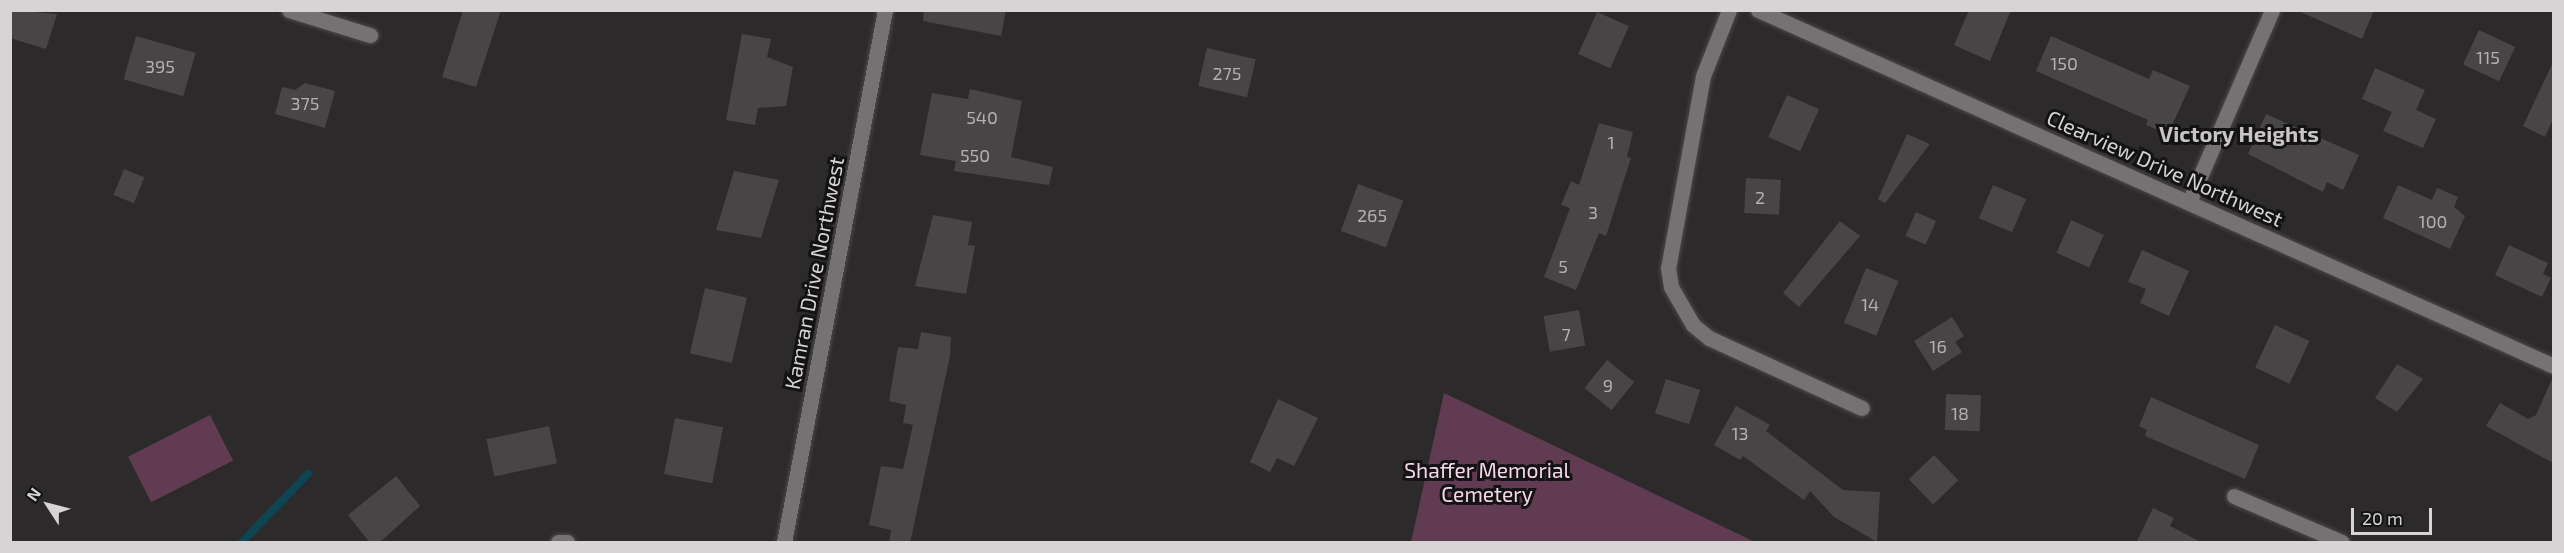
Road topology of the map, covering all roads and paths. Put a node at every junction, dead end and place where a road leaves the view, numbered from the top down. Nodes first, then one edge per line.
1 (289, 10) edge
2 (885, 10) edge
3 (1729, 10) edge
4 (1758, 10) edge
5 (2272, 10) edge
6 (370, 35) dead end
7 (2189, 202) junction
8 (2553, 366) edge
9 (1862, 408) dead end
10 (2234, 495) dead end
11 (558, 543) edge
12 (567, 543) edge
13 (784, 543) edge
14 (2342, 543) edge

1 - 6 street
2 - 13 street, Kamran Drive Northwest
3 - 9 street
4 - 7 street, Clearview Drive Northwest
5 - 7 street
7 - 8 street, Clearview Drive Northwest
10 - 14 street
11 - 12 street

